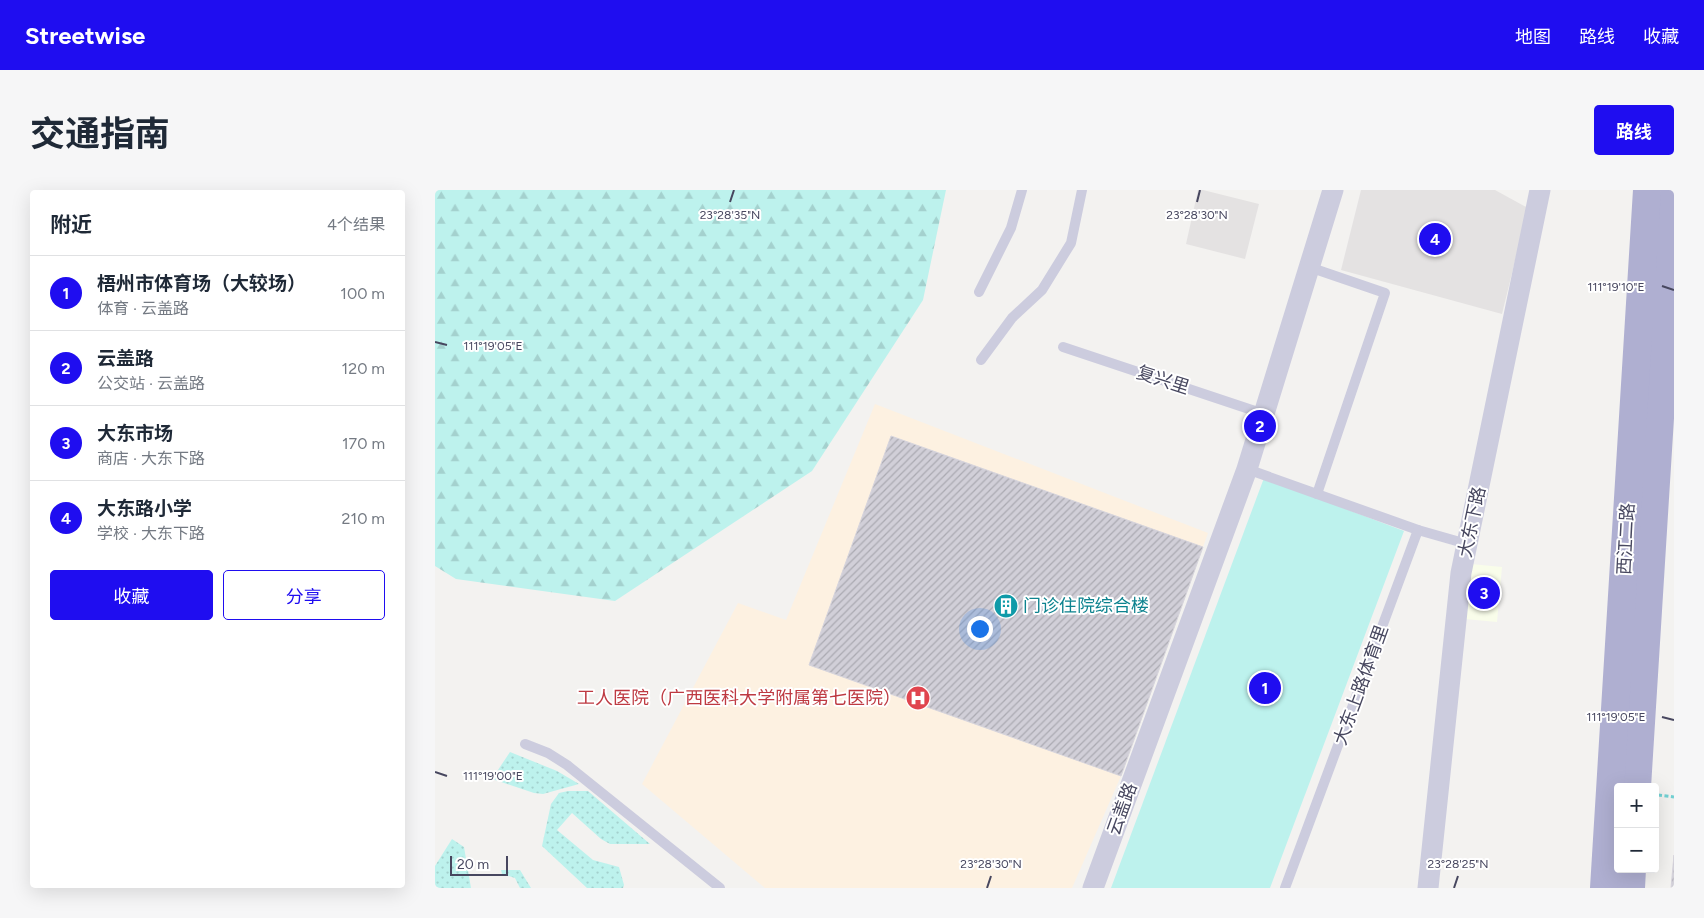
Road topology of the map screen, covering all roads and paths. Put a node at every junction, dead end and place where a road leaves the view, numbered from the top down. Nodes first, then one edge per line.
1 (1022, 190) edge
2 (1082, 190) edge
3 (1333, 190) edge
4 (1540, 190) edge
5 (1647, 190) edge
6 (1674, 193) edge
7 (1309, 267) junction
8 (979, 292) dead end
9 (1063, 347) dead end
10 (981, 360) dead end
11 (1264, 414) junction
12 (1247, 469) junction
13 (1317, 494) junction
14 (1418, 530) junction
15 (1467, 544) junction
16 (525, 744) dead end
17 (1637, 783) edge
18 (1659, 795) edge
19 (1674, 797) edge
20 (1632, 873) edge
21 (720, 888) edge
22 (1093, 888) edge
23 (1285, 888) edge
24 (1428, 888) edge
25 (1604, 888) edge
26 (1631, 888) edge

1 - 8 lane
2 - 10 lane
3 - 7 street, 云盖路
4 - 15 street, 大东下路
5 - 25 main road, 西江二路
6 - 17 main road, 西江二路
7 - 11 street, 云盖路
7 - 13 lane
9 - 11 lane, 复兴里
11 - 12 street, 云盖路
12 - 13 lane
12 - 22 street, 云盖路
13 - 14 lane
14 - 15 lane
14 - 23 lane, 大东上路体育里
15 - 24 street, 大东下路
16 - 21 lane
18 - 19 path
20 - 26 main road

